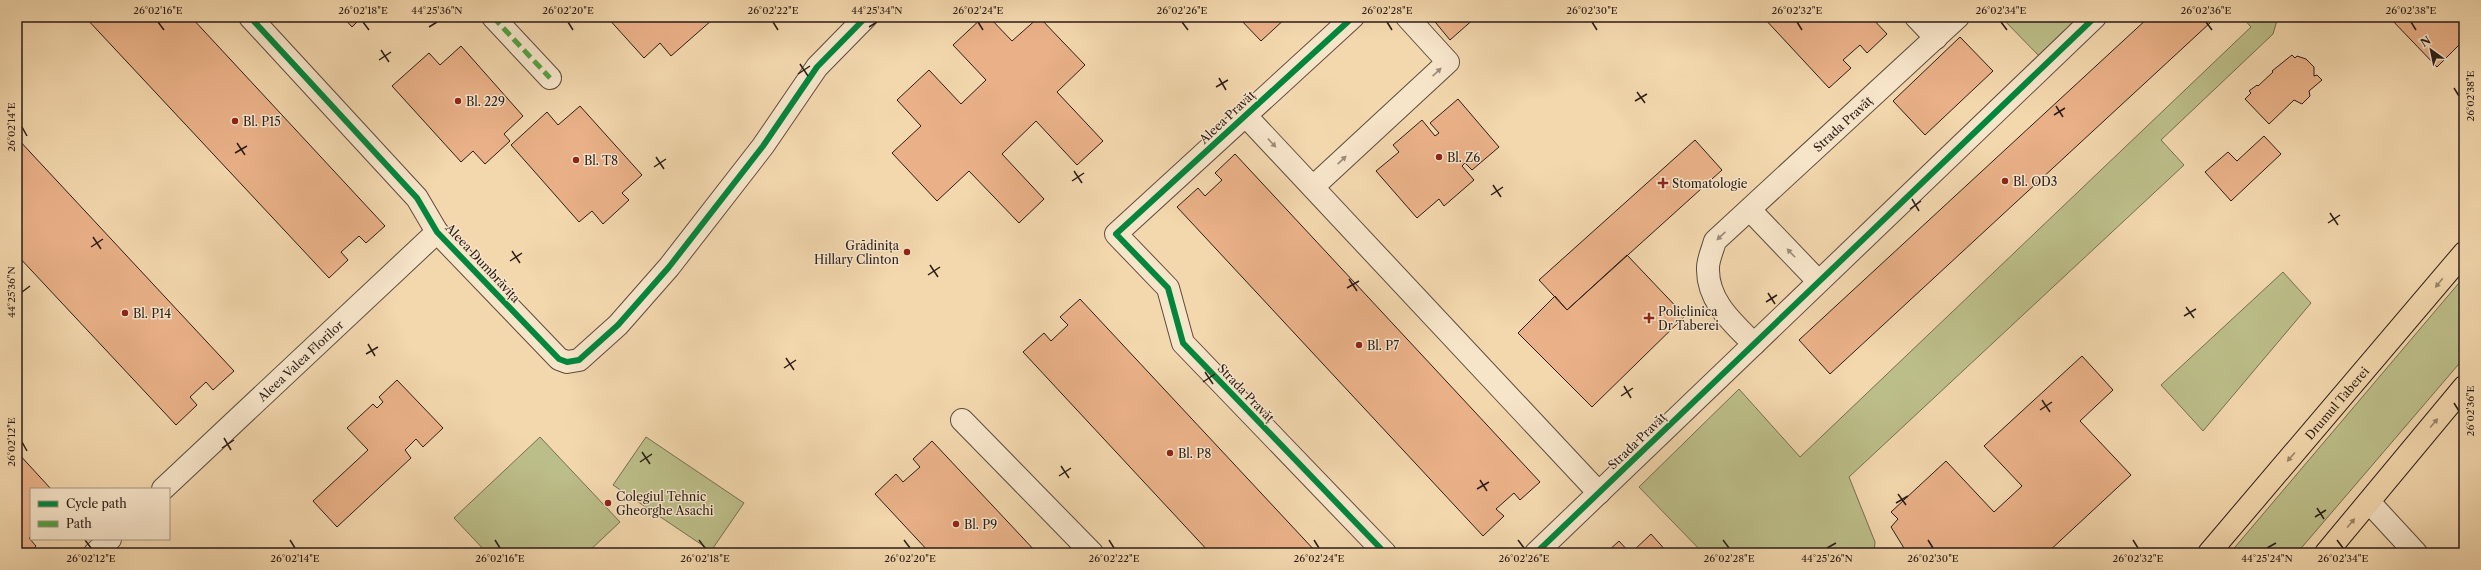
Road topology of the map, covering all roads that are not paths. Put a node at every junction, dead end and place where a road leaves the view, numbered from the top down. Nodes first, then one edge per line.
1 (250, 17) edge
2 (493, 17) edge
3 (866, 17) edge
4 (1353, 17) edge
5 (1406, 17) edge
6 (1916, 17) edge
7 (1958, 17) edge
8 (2094, 17) edge
9 (1936, 38) junction
10 (550, 78) dead end
11 (1245, 115) junction
12 (1313, 187) junction
13 (1750, 210) junction
14 (437, 232) junction
15 (1116, 234) joint
16 (2464, 253) edge
17 (1818, 281) junction
18 (1754, 344) junction
19 (2464, 387) edge
20 (962, 420) dead end
21 (164, 488) edge
22 (1599, 493) junction
23 (2369, 502) junction
24 (109, 540) edge
25 (95, 553) edge
26 (1092, 553) edge
27 (1385, 553) edge
28 (1536, 553) edge
29 (2209, 553) edge
30 (2326, 553) edge
31 (2416, 553) edge

1 - 14 street, Aleea Dumbrăvița
2 - 10 street
3 - 14 street, Aleea Dumbrăvița
4 - 11 street, Aleea Pravăț
12 -> 5 street
6 - 9 street
7 - 9 street, Strada Pravăț
8 - 17 street
9 - 13 street, Strada Pravăț
11 -> 12 street
11 - 15 street, Aleea Pravăț
12 - 22 street
17 -> 13 street
13 -> 18 street, Strada Pravăț
14 - 21 street, Aleea Valea Florilor
15 - 27 street, Strada Pravăț
16 -> 29 main road, Drumul Taberei
17 - 18 street
18 - 22 street, Strada Pravăț
23 -> 19 main road
20 - 26 street
22 - 28 street, Strada Pravăț
30 -> 23 main road
23 - 31 street
24 - 25 street

